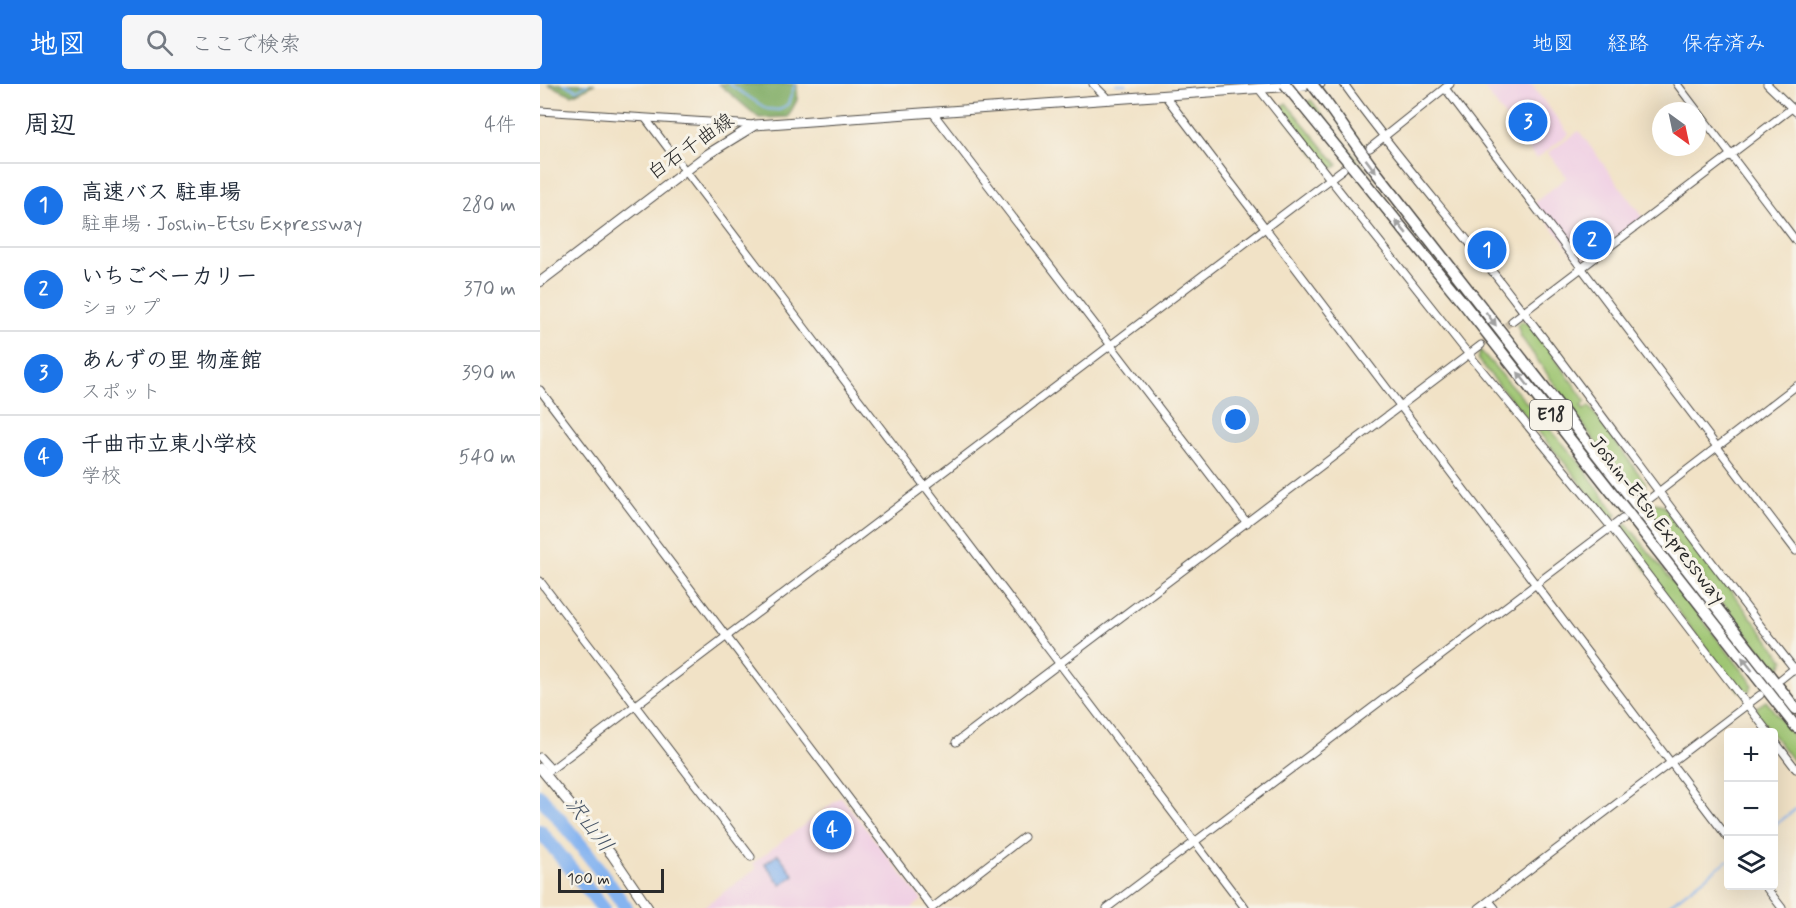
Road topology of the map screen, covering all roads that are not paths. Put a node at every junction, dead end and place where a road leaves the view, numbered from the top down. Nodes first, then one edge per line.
1 (1093, 84) edge
2 (1285, 84) edge
3 (1312, 84) edge
4 (1320, 84) edge
5 (1344, 84) edge
6 (1677, 84) edge
7 (1767, 84) edge
8 (1448, 86) edge
9 (1259, 89) junction
10 (1166, 96) junction
11 (1109, 100) junction
12 (1795, 110) edge
13 (540, 111) edge
14 (933, 113) junction
15 (646, 119) junction
16 (755, 125) junction
17 (1383, 138) junction
18 (1370, 147) dead end
19 (1730, 155) junction
20 (1343, 169) dead end
21 (685, 171) junction
22 (1330, 177) junction
23 (1264, 227) junction
24 (1796, 241) edge
25 (1581, 268) junction
26 (540, 282) edge
27 (1524, 312) junction
28 (1512, 321) tunnel mouth
29 (1110, 345) junction
30 (1481, 345) tunnel mouth
31 (1469, 354) junction
32 (1796, 386) edge
33 (540, 390) edge
34 (1401, 406) junction
35 (1717, 447) junction
36 (924, 486) junction
37 (1657, 493) junction
38 (1643, 504) dead end
39 (1622, 519) dead end
40 (1247, 523) junction
41 (1611, 527) junction
42 (1796, 550) edge
43 (541, 583) edge
44 (1535, 583) junction
45 (726, 636) junction
46 (1059, 664) junction
47 (1795, 669) edge
48 (1781, 679) dead end
49 (1760, 695) dead end
50 (1746, 705) junction
51 (635, 706) junction
52 (1796, 709) edge
53 (1796, 727) edge
54 (1765, 728) edge
55 (956, 742) dead end
56 (1778, 747) edge
57 (540, 757) edge
58 (1672, 762) junction
59 (546, 770) edge
60 (1796, 770) edge
61 (1727, 836) edge
62 (1024, 837) dead end
63 (1195, 842) junction
64 (751, 857) dead end
65 (1769, 890) edge
66 (1489, 900) junction
67 (648, 908) edge
68 (932, 908) edge
69 (1107, 908) edge
70 (1245, 908) edge
71 (1479, 908) edge
72 (1495, 908) edge
73 (1782, 908) edge

1 - 11 street
53 -> 2 highway, Joshin-Etsu Expressway / E18, bridge
3 -> 52 highway, Joshin-Etsu Expressway / E18, bridge
4 - 9 main road, 白石千曲線
5 - 17 street
6 - 19 street
7 - 12 street
8 - 17 street
8 - 25 street
9 - 10 main road, 白石千曲線
9 - 22 street
10 - 11 main road, 白石千曲線
10 - 23 street
11 - 14 main road, 白石千曲線
12 - 19 street
13 - 15 street
14 - 16 main road, 白石千曲線
14 - 29 street
15 - 16 street
15 - 21 street
16 - 21 main road, 白石千曲線
17 - 18 street
17 - 27 street
19 - 24 street
19 - 25 street
20 - 22 street
21 - 26 main road, 白石千曲線
21 - 36 street
22 - 23 street
22 - 31 street
23 - 29 street
23 - 34 street
25 - 27 street
25 - 35 street
27 - 28 street
27 - 37 street
29 - 36 street
29 - 40 street
30 - 31 street
31 - 34 street
31 - 41 street
32 - 35 street
33 - 45 street
34 - 40 street
34 - 44 street
35 - 37 street
35 - 42 street
36 - 45 street
36 - 46 street
37 - 38 street
37 - 47 street
39 - 41 street
40 - 46 street
41 - 44 street
41 - 50 street
43 - 51 street
44 - 58 street
44 - 63 street
45 - 51 street
45 - 68 street
46 - 55 street
46 - 63 street
47 - 48 street
49 - 50 street
50 - 54 street
50 - 58 street
51 - 59 street
51 - 64 street
56 - 60 street
57 - 59 street
58 - 61 street
58 - 66 street
59 - 67 main road
62 - 68 street
63 - 69 street
63 - 70 street
65 - 73 street
66 - 71 street
66 - 72 street

